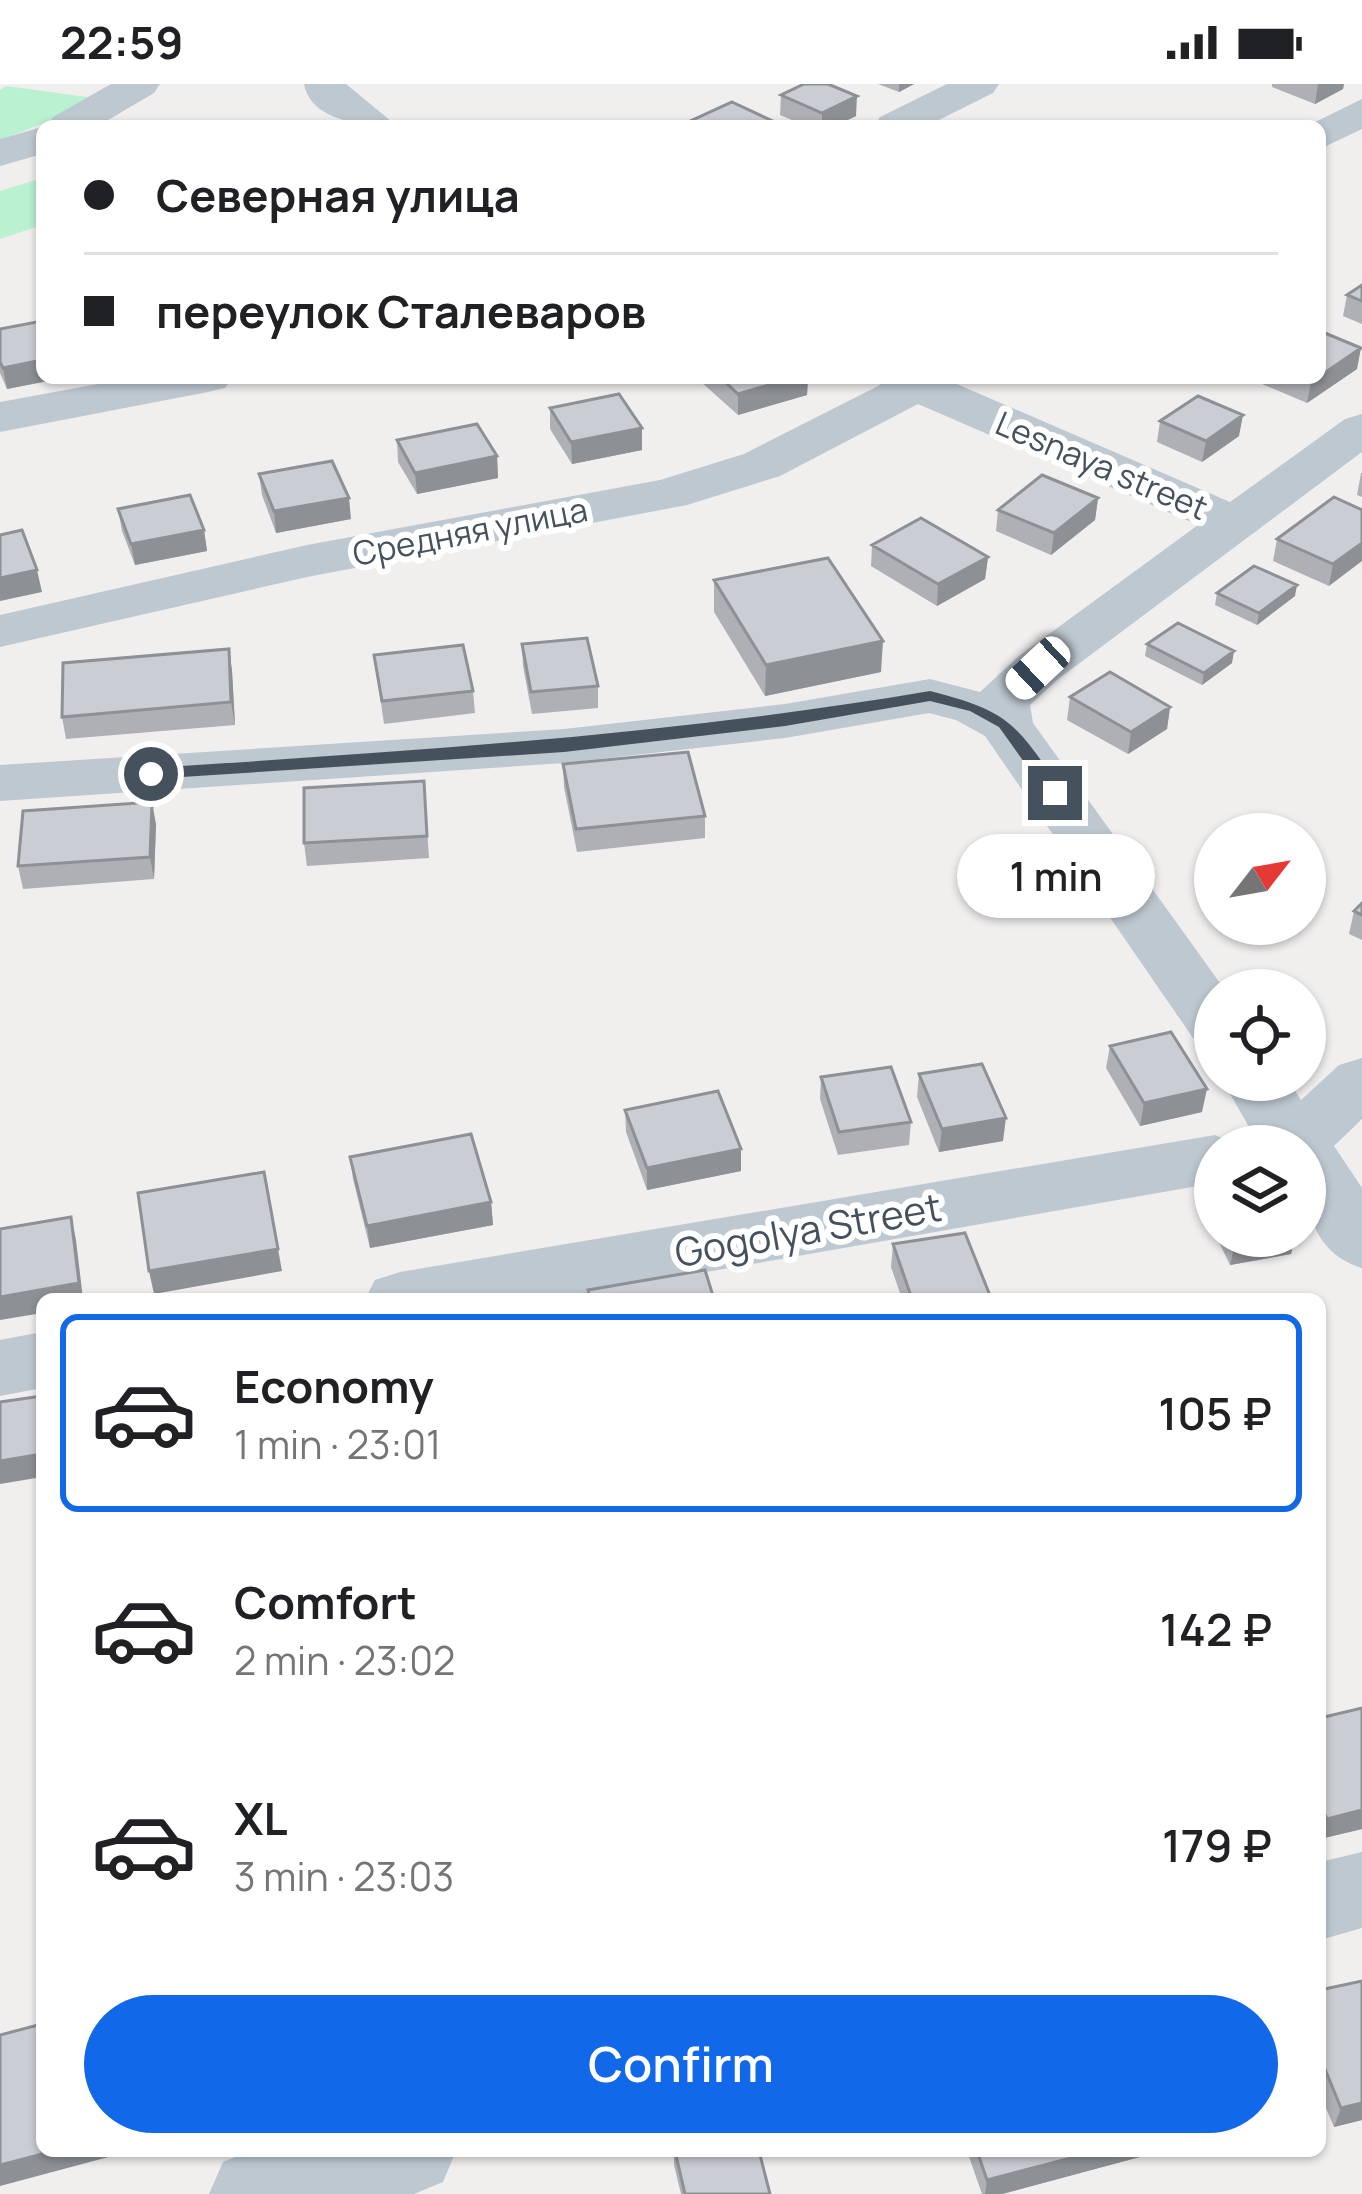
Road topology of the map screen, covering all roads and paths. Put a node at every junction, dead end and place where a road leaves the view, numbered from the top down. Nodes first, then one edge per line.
1 (140, 84) edge
2 (979, 84) edge
3 (319, 85) edge
4 (1362, 111) edge
5 (78, 120) edge
6 (368, 120) edge
7 (907, 120) edge
8 (1326, 132) edge
9 (36, 142) edge
10 (0, 153) edge
11 (176, 384) edge
12 (905, 384) edge
13 (921, 384) edge
14 (0, 417) edge
15 (1362, 429) edge
16 (1238, 524) junction
17 (0, 631) edge
18 (1005, 724) junction
19 (0, 784) edge
20 (1194, 993) edge
21 (1362, 1081) edge
22 (1317, 1125) edge
23 (1194, 1163) edge
24 (1326, 1188) edge
25 (1362, 1242) edge
26 (435, 1293) edge
27 (36, 1361) edge
28 (0, 1368) edge
29 (1362, 1890) edge
30 (1326, 1899) edge
31 (389, 2157) edge
32 (255, 2194) edge

1 - 5 street
2 - 7 street
3 - 6 street
4 - 8 street
9 - 10 street
11 - 14 street
12 - 17 street, Средняя улица
13 - 16 street, Lesnaya street
15 - 16 street
16 - 18 street
18 - 19 street
18 - 20 street
21 - 22 street
23 - 26 street, Gogolya Street
24 - 25 street
27 - 28 street
29 - 30 street
31 - 32 street

